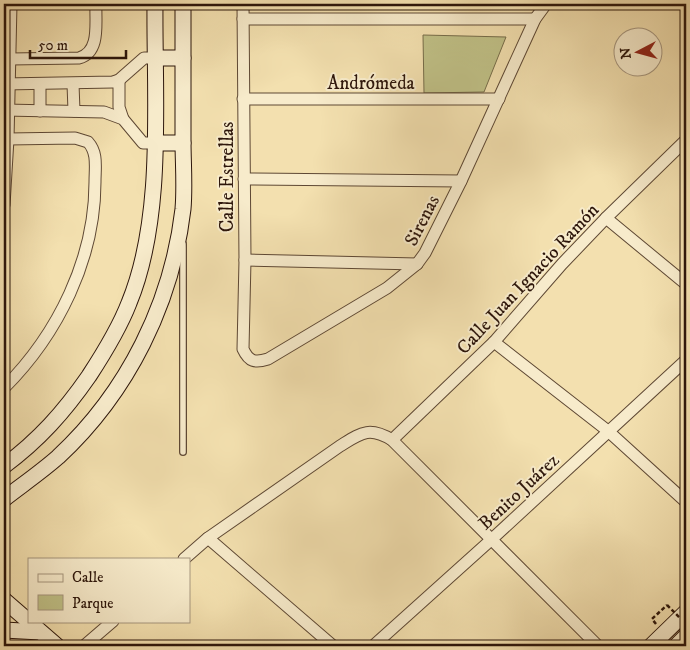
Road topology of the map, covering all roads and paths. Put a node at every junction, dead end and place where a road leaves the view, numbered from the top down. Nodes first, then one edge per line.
1 (11, 4) edge
2 (96, 4) edge
3 (155, 4) edge
4 (183, 4) edge
5 (243, 4) edge
6 (546, 4) edge
7 (243, 19) junction
8 (535, 19) junction
9 (155, 58) junction
10 (183, 58) junction
11 (10, 59) junction
12 (119, 80) junction
13 (6, 84) edge
14 (73, 84) junction
15 (40, 85) junction
16 (243, 99) junction
17 (499, 99) junction
18 (6, 110) edge
19 (40, 110) junction
20 (74, 110) junction
21 (123, 119) junction
22 (8, 138) junction
23 (686, 140) edge
24 (155, 143) junction
25 (183, 143) junction
26 (244, 179) junction
27 (461, 181) junction
28 (4, 206) edge
29 (183, 207) junction
30 (606, 218) junction
31 (245, 260) junction
32 (417, 264) junction
33 (686, 284) edge
34 (494, 342) junction
35 (242, 349) joint
36 (686, 360) edge
37 (4, 388) edge
38 (608, 431) junction
39 (392, 440) junction
40 (183, 452) dead end
41 (4, 466) edge
42 (4, 499) edge
43 (686, 502) edge
44 (208, 538) junction
45 (492, 539) junction
46 (185, 558) edge
47 (4, 600) edge
48 (686, 612) edge
49 (652, 620) dead end
50 (28, 621) edge
51 (29, 622) edge
52 (112, 622) edge
53 (686, 624) edge
54 (4, 630) edge
55 (40, 632) junction
56 (57, 646) edge
57 (84, 646) edge
58 (333, 646) edge
59 (373, 646) edge
60 (598, 646) edge
61 (651, 646) edge

1 - 11 street
2 - 11 street
3 - 9 main road
4 - 10 main road
5 - 7 street, Calle Estrellas
6 - 8 street, Sirenas
7 - 8 street
7 - 16 street, Calle Estrellas
8 - 17 street, Sirenas
9 - 10 main road
9 - 12 street
9 - 24 main road
10 - 25 main road
11 - 13 street
12 - 14 street
12 - 21 street
13 - 15 street
13 - 18 street
14 - 15 street
14 - 20 street
15 - 19 street
16 - 17 street, Andrómeda
16 - 26 street, Calle Estrellas
17 - 27 street, Sirenas
18 - 19 street
18 - 22 street
19 - 20 street
20 - 21 street
21 - 24 street
22 - 28 street
22 - 37 street
23 - 30 street, Calle Juan Ignacio Ramón
24 - 25 main road
24 - 41 main road
25 - 29 main road
26 - 27 street
26 - 31 street, Calle Estrellas
27 - 32 street, Sirenas
29 - 40 lane
29 - 42 main road
30 - 33 street
30 - 34 street, Calle Juan Ignacio Ramón
31 - 32 street
31 - 35 street, Calle Estrellas
32 - 35 street, Sirenas
34 - 38 street
34 - 39 street, Calle Juan Ignacio Ramón
36 - 38 street, Benito Juárez
38 - 43 street
38 - 45 street, Benito Juárez
39 - 44 street
39 - 45 street
44 - 46 street
44 - 58 street
45 - 59 street, Benito Juárez
45 - 60 street
47 - 50 main road
48 - 61 main road
49 - 53 path, bridge
51 - 55 main road
52 - 57 street
54 - 55 main road
55 - 56 main road

